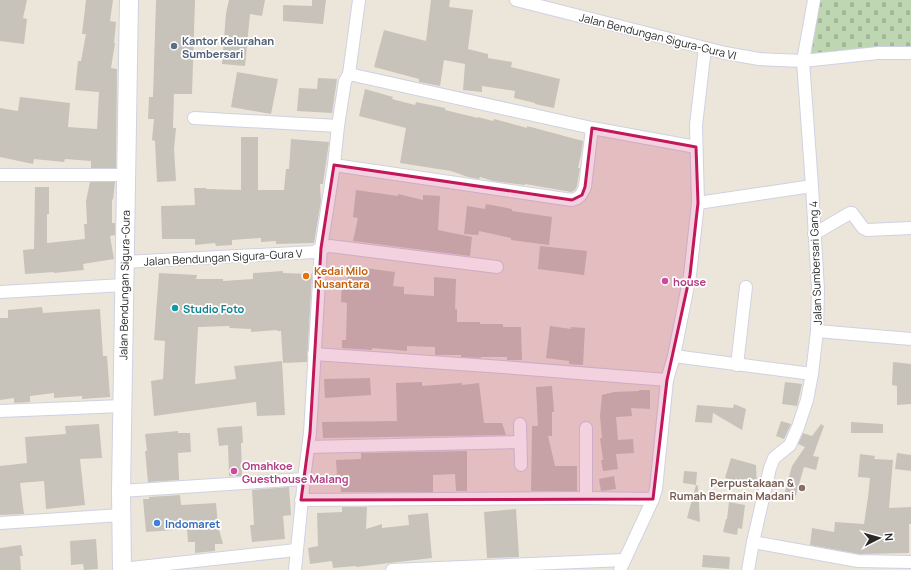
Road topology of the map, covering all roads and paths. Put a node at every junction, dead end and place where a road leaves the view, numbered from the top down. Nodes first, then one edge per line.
1 (129, 0) edge
2 (359, 0) edge
3 (516, 0) edge
4 (814, 0) edge
5 (705, 48) junction
6 (911, 53) edge
7 (803, 61) junction
8 (349, 74) junction
9 (194, 118) dead end
10 (338, 126) junction
11 (592, 128) junction
12 (696, 147) junction
13 (334, 165) junction
14 (0, 175) edge
15 (126, 175) junction
16 (812, 186) junction
17 (698, 203) junction
18 (911, 228) edge
19 (814, 234) junction
20 (321, 248) junction
21 (124, 262) junction
22 (497, 267) dead end
23 (124, 285) junction
24 (746, 287) dead end
25 (0, 292) edge
26 (817, 331) junction
27 (911, 339) edge
28 (314, 354) junction
29 (674, 356) junction
30 (737, 365) junction
31 (812, 374) junction
32 (667, 380) junction
33 (122, 406) junction
34 (0, 411) edge
35 (520, 424) dead end
36 (586, 428) dead end
37 (520, 442) junction
38 (308, 447) junction
39 (521, 464) dead end
40 (304, 479) junction
41 (121, 491) junction
42 (586, 498) junction
43 (653, 499) junction
44 (301, 500) junction
45 (121, 515) junction
46 (0, 523) edge
47 (753, 542) junction
48 (296, 550) junction
49 (911, 562) edge
50 (622, 565) edge
51 (122, 570) edge
52 (295, 570) edge
53 (392, 570) edge
54 (748, 570) edge

1 - 15 main road, Jalan Bendungan Sigura-Gura
2 - 8 street
3 - 5 street, Jalan Bendungan Sigura-Gura VI
4 - 7 street, Jalan Sumbersari Gang 4
5 - 7 street, Jalan Bendungan Sigura-Gura VI
5 - 12 street
6 - 7 street, Jalan Bendungan Sigura-Gura VI
7 - 16 street, Jalan Sumbersari Gang 4
8 - 10 street
8 - 11 street
9 - 10 street
10 - 13 street
11 - 12 street
11 - 13 street
12 - 17 street
13 - 20 street
14 - 15 street
15 - 21 main road, Jalan Bendungan Sigura-Gura
16 - 17 street
16 - 19 street, Jalan Sumbersari Gang 4
17 - 29 street
18 - 19 street
19 - 26 street, Jalan Sumbersari Gang 4
20 - 21 street, Jalan Bendungan Sigura-Gura V
20 - 22 street, Jalan Bendungan Sigura-Gura V
20 - 28 street
21 - 23 main road, Jalan Bendungan Sigura-Gura
23 - 25 street
23 - 33 main road, Jalan Bendungan Sigura-Gura
24 - 30 street
26 - 27 street
26 - 31 street, Jalan Sumbersari Gang 4
28 - 32 street
28 - 38 street
29 - 30 street
29 - 32 street
30 - 31 street
31 - 47 street, Jalan Sumbersari Gang 4
32 - 43 street
33 - 34 street
33 - 41 main road, Jalan Bendungan Sigura-Gura
35 - 37 street
36 - 42 street
37 - 38 street
37 - 39 street
38 - 40 street
40 - 41 street
40 - 44 street
41 - 45 main road, Jalan Bendungan Sigura-Gura
42 - 43 street
42 - 44 street
43 - 50 street
44 - 48 street
45 - 46 street
45 - 51 main road, Jalan Bendungan Sigura-Gura
47 - 49 street
47 - 54 street, Jalan Sumbersari Gang 4
48 - 51 street
48 - 52 street
50 - 53 street

